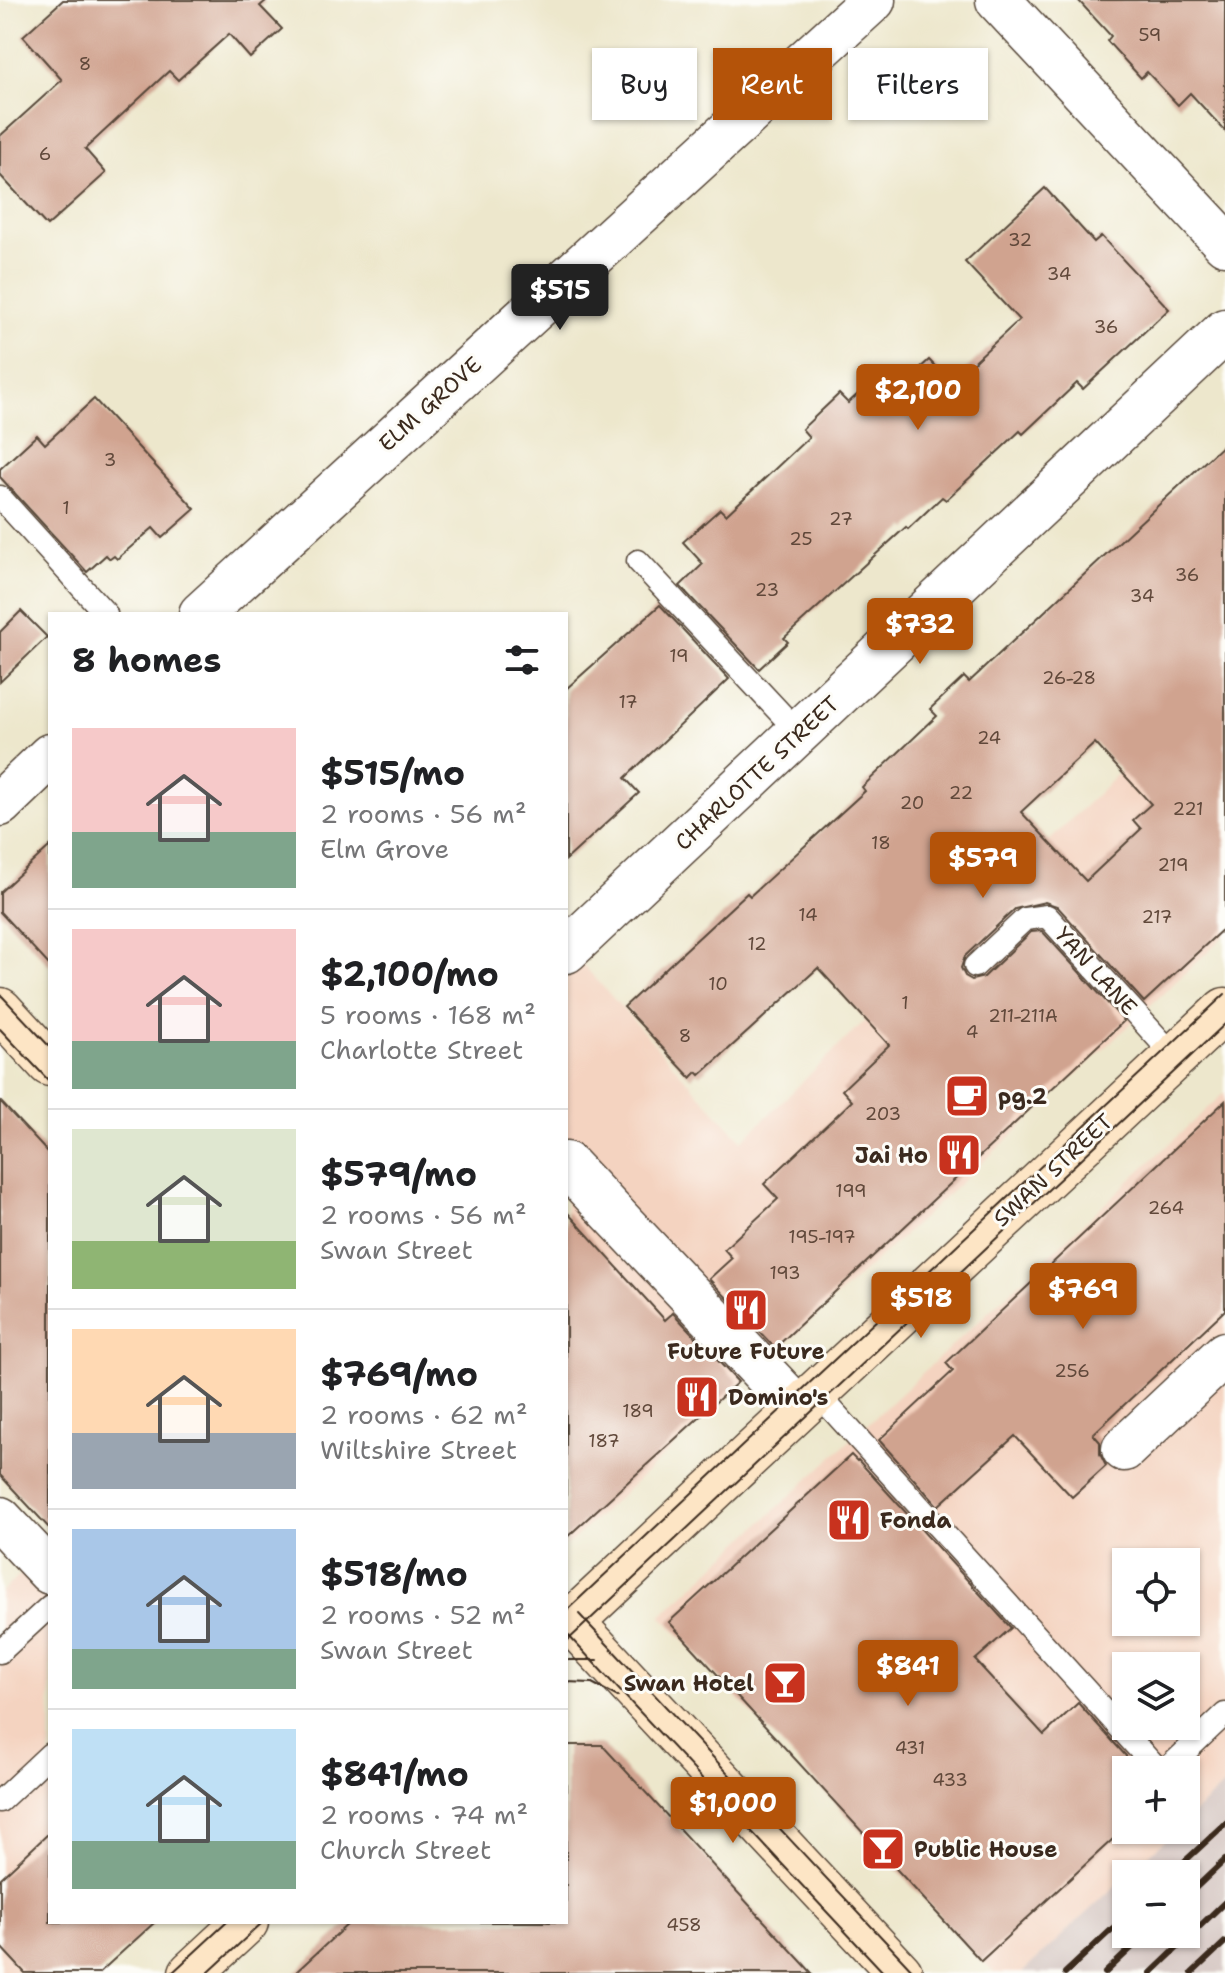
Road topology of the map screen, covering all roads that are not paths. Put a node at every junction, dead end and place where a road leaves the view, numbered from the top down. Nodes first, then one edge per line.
1 (873, 0) edge
2 (998, 0) edge
3 (1225, 243) edge
4 (1225, 331) edge
5 (0, 497) edge
6 (638, 561) dead end
7 (104, 612) edge
8 (203, 612) edge
9 (799, 733) junction
10 (48, 758) edge
11 (0, 804) edge
12 (568, 949) edge
13 (975, 966) dead end
14 (0, 1010) edge
15 (1225, 1010) edge
16 (1175, 1057) junction
17 (48, 1062) edge
18 (568, 1166) edge
19 (1225, 1354) edge
20 (807, 1401) junction
21 (1124, 1449) dead end
22 (0, 1519) edge
23 (48, 1570) edge
24 (48, 1608) edge
25 (568, 1622) edge
26 (0, 1652) edge
27 (1225, 1714) edge
28 (48, 1756) edge
29 (1145, 1756) edge
30 (1181, 1756) edge
31 (0, 1801) edge
32 (244, 1924) edge
33 (191, 1973) edge
34 (900, 1973) edge

1 - 8 street, ELM GROVE
2 - 3 street
4 - 9 street, CHARLOTTE STREET
5 - 7 lane
6 - 9 lane
9 - 12 street, CHARLOTTE STREET
10 - 11 street
13 - 16 lane, YAN LANE
14 - 17 main road
15 - 16 main road, SWAN STREET
16 - 20 main road, SWAN STREET
18 - 20 street
19 - 21 street
20 - 25 main road, SWAN STREET
20 - 29 lane
22 - 23 street
24 - 26 lane
25 - 34 main road
27 - 30 lane
28 - 31 lane
32 - 33 main road

